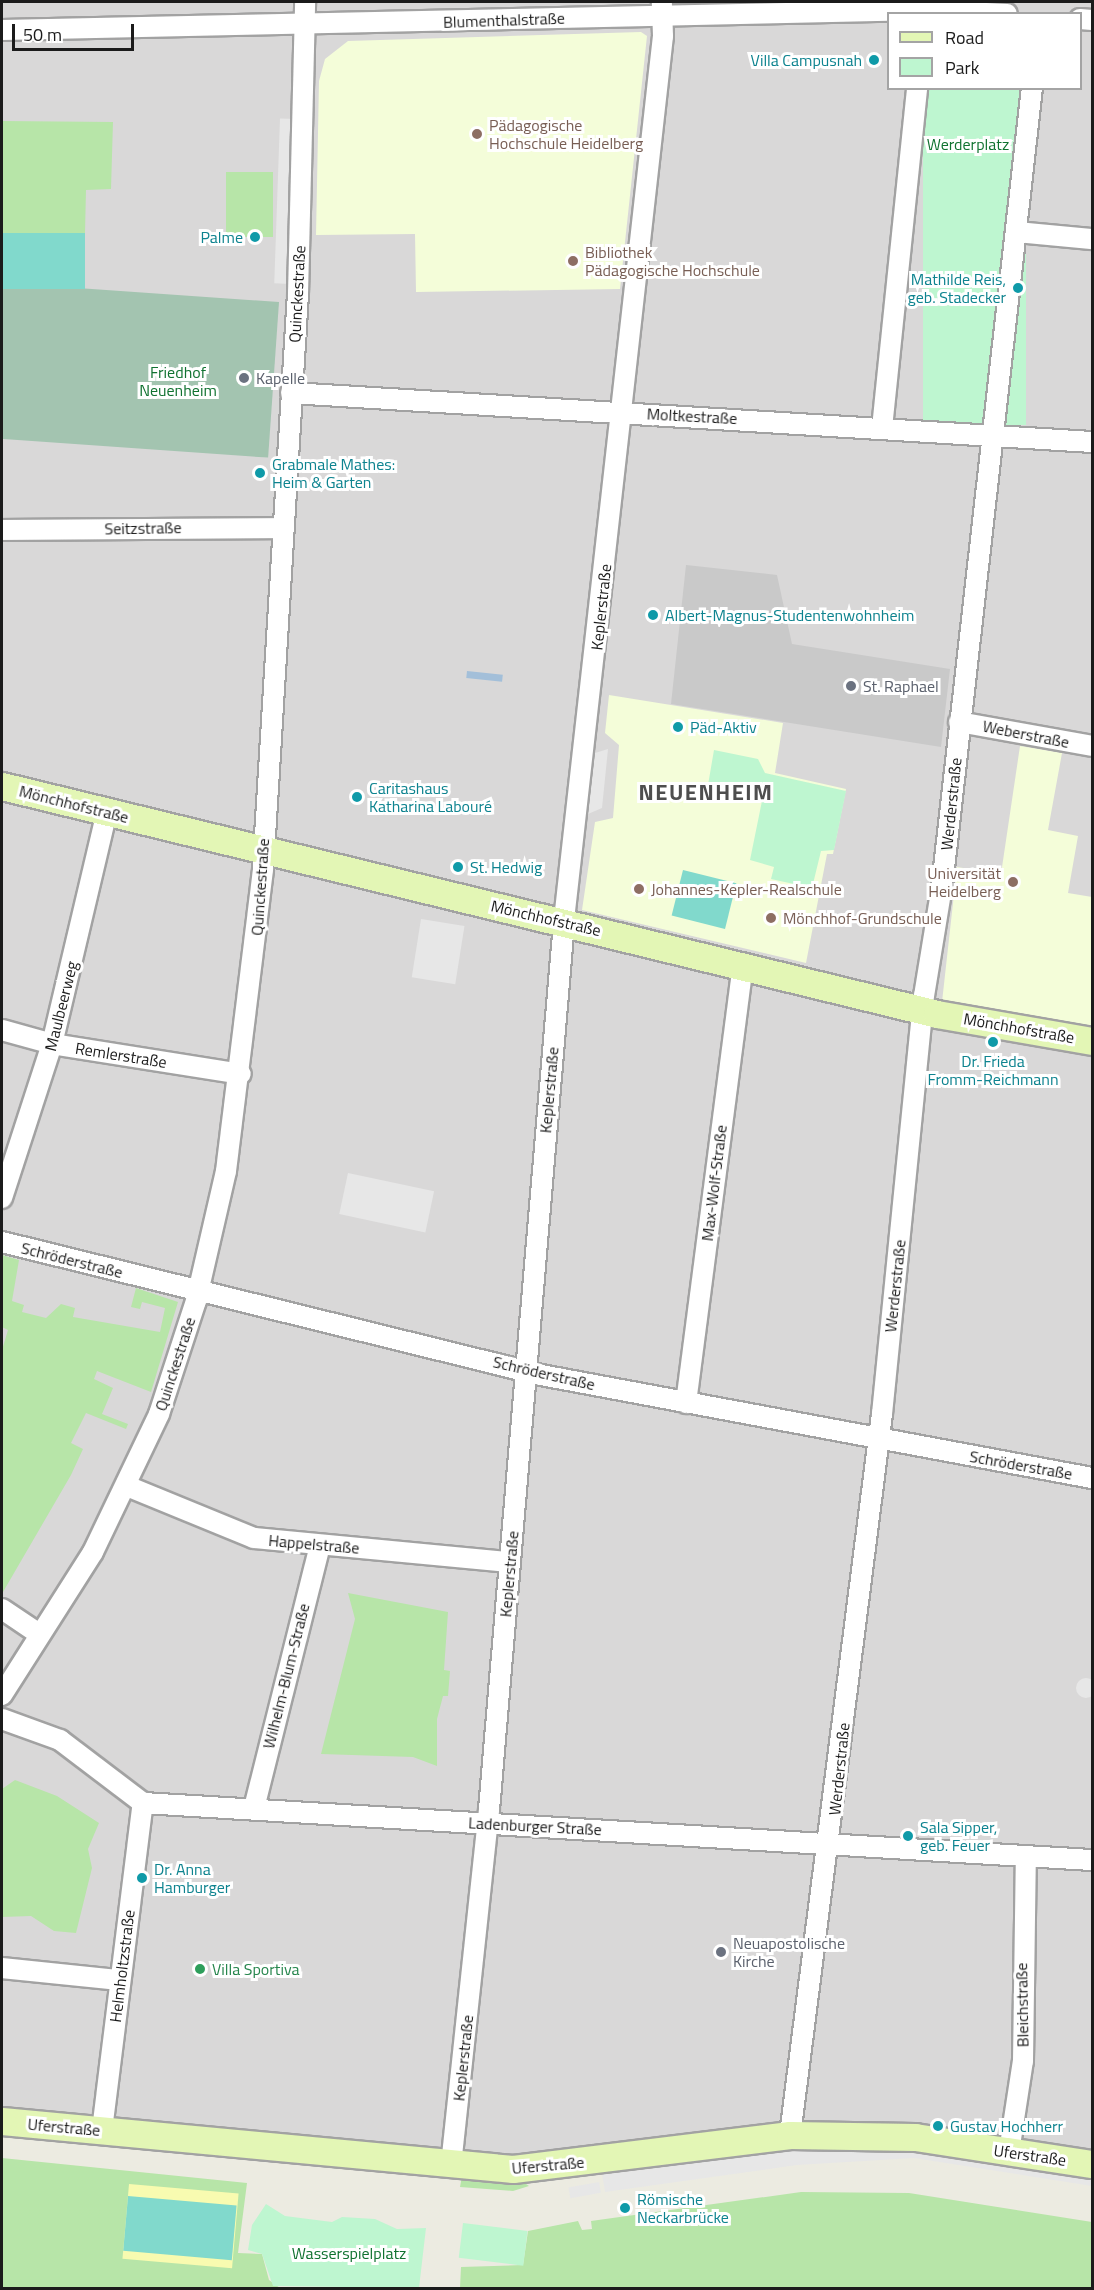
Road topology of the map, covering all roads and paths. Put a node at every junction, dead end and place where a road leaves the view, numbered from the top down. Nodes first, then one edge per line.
1 (305, 2) edge
2 (923, 8) edge
3 (979, 12) edge
4 (662, 18) edge
5 (305, 27) junction
6 (2, 30) edge
7 (917, 90) edge
8 (1032, 90) edge
9 (1016, 232) junction
10 (1092, 239) edge
11 (291, 393) junction
12 (621, 419) junction
13 (882, 428) junction
14 (991, 437) junction
15 (1092, 442) edge
16 (284, 528) junction
17 (2, 530) edge
18 (959, 722) junction
19 (1092, 746) edge
20 (2, 786) edge
21 (106, 811) junction
22 (263, 852) junction
23 (563, 931) junction
24 (743, 964) junction
25 (923, 1010) junction
26 (2, 1030) edge
27 (1092, 1041) edge
28 (52, 1044) junction
29 (241, 1074) junction
30 (2, 1198) edge
31 (2, 1242) edge
32 (197, 1291) junction
33 (525, 1377) junction
34 (686, 1403) junction
35 (878, 1439) junction
36 (1092, 1478) edge
37 (127, 1486) junction
38 (320, 1545) junction
39 (510, 1562) junction
40 (2, 1609) edge
41 (39, 1634) junction
42 (2, 1695) edge
43 (2, 1719) edge
44 (143, 1803) junction
45 (254, 1808) junction
46 (487, 1823) junction
47 (831, 1843) junction
48 (1026, 1856) junction
49 (1092, 1860) edge
50 (2, 1968) edge
51 (119, 1980) junction
52 (2, 2121) edge
53 (102, 2130) junction
54 (790, 2134) junction
55 (1009, 2152) junction
56 (1092, 2164) edge
57 (451, 2165) junction

1 - 5 street, Quinckestraße
2 - 3 street, Blumenthalstraße
2 - 4 street, Blumenthalstraße
4 - 5 street, Blumenthalstraße
4 - 12 street, Keplerstraße
5 - 6 street, Blumenthalstraße
5 - 11 street, Quinckestraße
7 - 13 street
8 - 9 street
9 - 10 street
9 - 14 street
11 - 12 street, Moltkestraße
11 - 16 street, Quinckestraße
12 - 13 street, Moltkestraße
12 - 23 street, Keplerstraße
13 - 14 street, Moltkestraße
14 - 15 street, Moltkestraße
14 - 18 street, Werderstraße
16 - 17 street, Seitzstraße
16 - 22 street, Quinckestraße
18 - 19 street, Weberstraße
18 - 25 street, Werderstraße
20 - 21 street, Mönchhofstraße
21 - 22 street, Mönchhofstraße
21 - 28 street, Maulbeerweg
22 - 23 street, Mönchhofstraße
22 - 29 street, Quinckestraße
23 - 24 street, Mönchhofstraße
23 - 33 street, Keplerstraße
24 - 25 street, Mönchhofstraße
24 - 34 street, Max-Wolf-Straße
25 - 27 street, Mönchhofstraße
25 - 35 street, Werderstraße
26 - 28 street, Remlerstraße
28 - 29 street, Remlerstraße
28 - 30 street, Maulbeerweg
29 - 32 street, Quinckestraße
31 - 32 street, Schröderstraße
32 - 33 street, Schröderstraße
32 - 37 street, Quinckestraße
33 - 34 street, Schröderstraße
33 - 39 street, Keplerstraße
34 - 35 street, Schröderstraße
35 - 36 street, Schröderstraße
35 - 47 street, Werderstraße
37 - 38 street, Happelstraße
37 - 41 street, Quinckestraße
38 - 39 street, Happelstraße
38 - 45 street, Wilhelm-Blum-Straße
39 - 46 street, Keplerstraße
40 - 41 street
41 - 42 street, Quinckestraße
43 - 44 street
44 - 45 street, Ladenburger Straße
44 - 51 street, Helmholtzstraße
45 - 46 street, Ladenburger Straße
46 - 47 street, Ladenburger Straße
46 - 57 street, Keplerstraße
47 - 48 street, Ladenburger Straße
47 - 54 street, Werderstraße
48 - 49 street, Ladenburger Straße
48 - 55 street, Bleichstraße
50 - 51 street
51 - 53 street, Helmholtzstraße
52 - 53 street, Uferstraße
53 - 57 street, Uferstraße
54 - 55 street, Uferstraße
54 - 57 street, Uferstraße
55 - 56 street, Uferstraße

